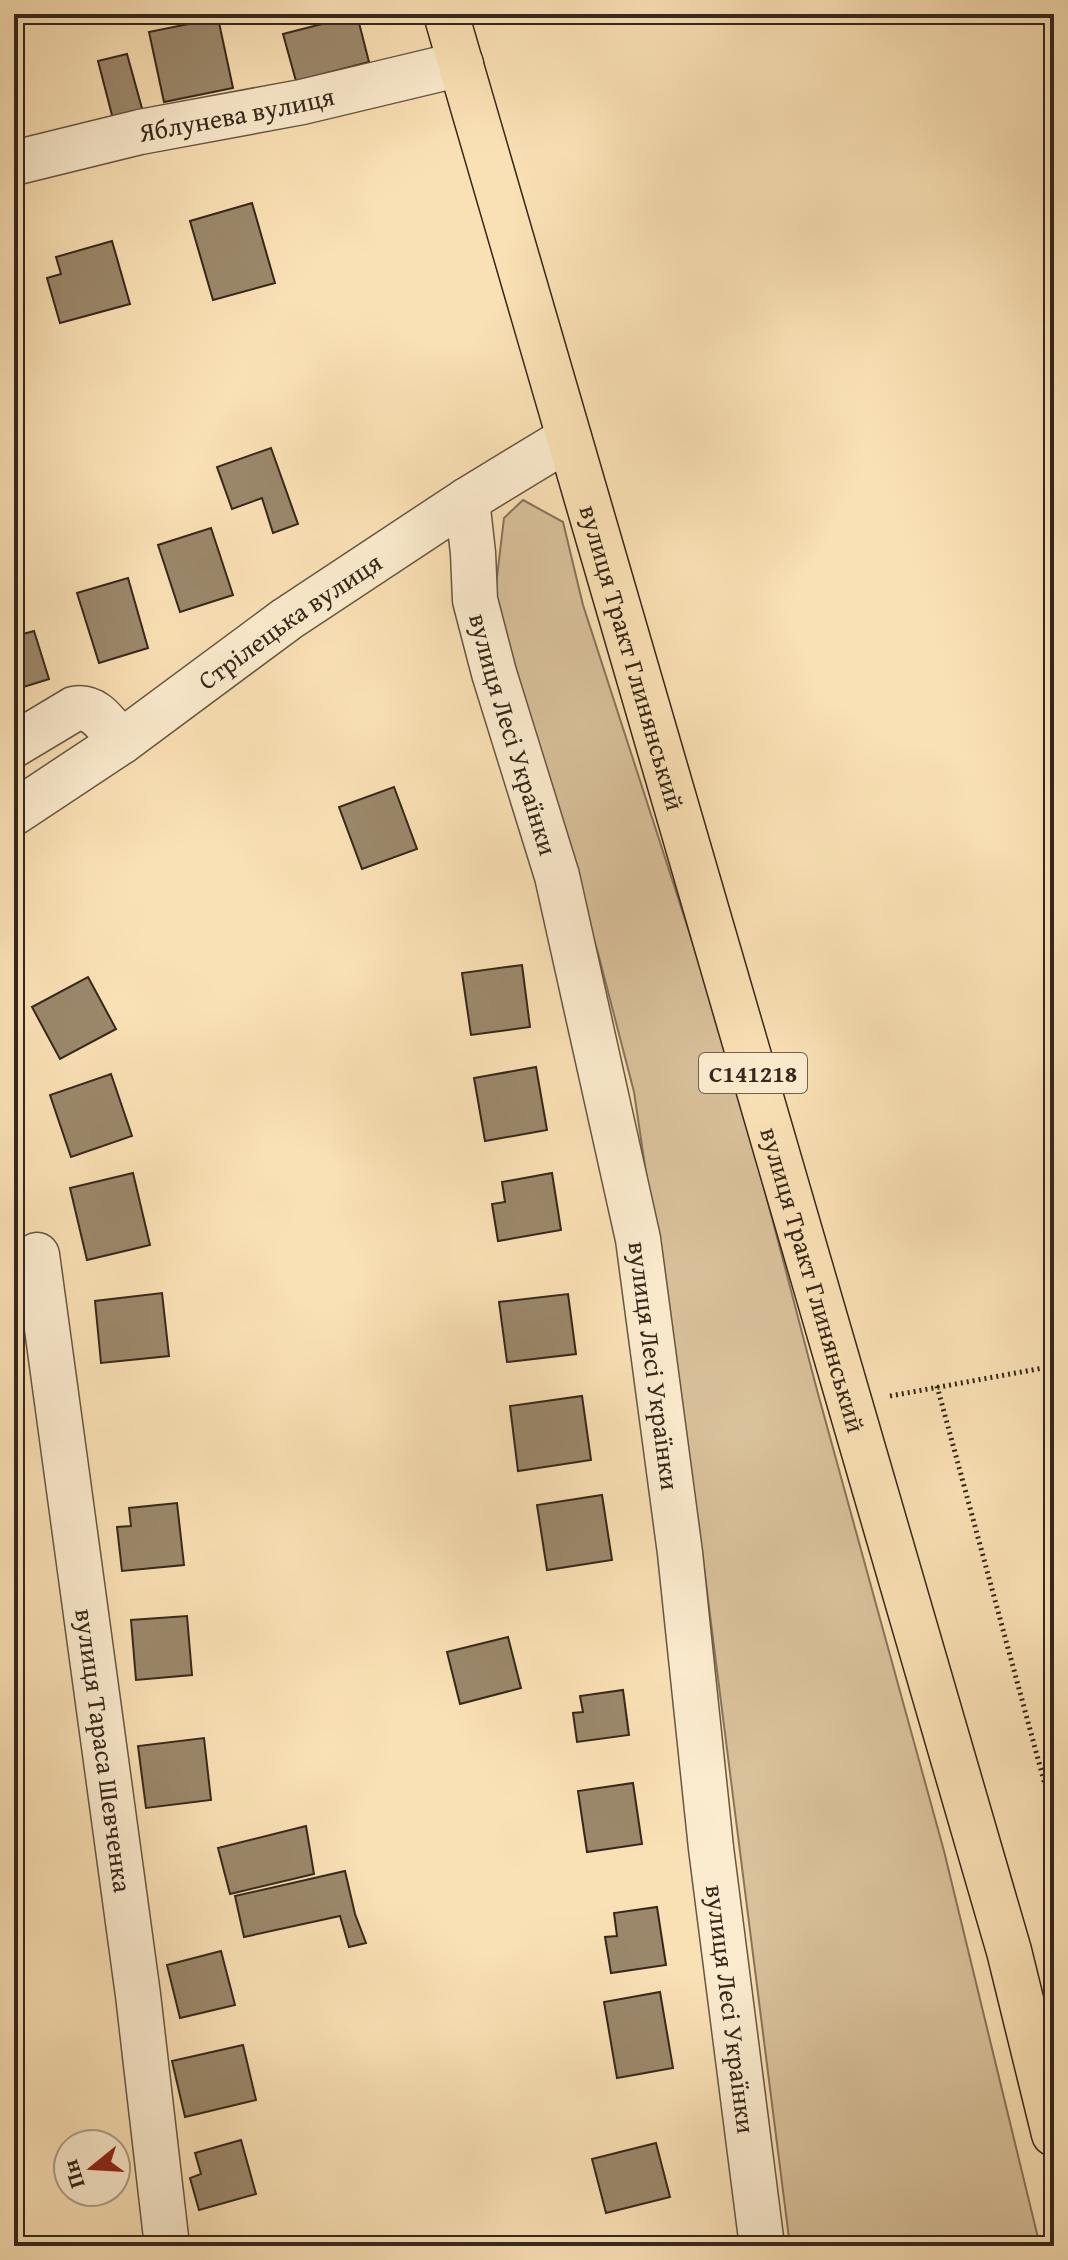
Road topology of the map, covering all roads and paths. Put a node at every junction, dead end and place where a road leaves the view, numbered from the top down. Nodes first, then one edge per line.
1 (446, 14) edge
2 (461, 64) junction
3 (14, 163) edge
4 (569, 438) junction
5 (467, 500) junction
6 (121, 742) junction
7 (14, 745) edge
8 (14, 813) edge
9 (37, 1255) dead end
10 (1054, 1366) edge
11 (937, 1386) junction
12 (849, 1404) junction
13 (1054, 1818) edge
14 (1054, 2134) edge
15 (167, 2246) edge
16 (762, 2246) edge

1 - 2 main road, вулиця Тракт Глинянський / С141218
2 - 3 street, Яблунева вулиця
2 - 4 main road, вулиця Тракт Глинянський / С141218
4 - 5 street, Стрілецька вулиця
4 - 12 main road, вулиця Тракт Глинянський / С141218
5 - 6 street, Стрілецька вулиця
5 - 16 street, вулиця Лесі Українки
6 - 7 street
6 - 8 street, Стрілецька вулиця
9 - 15 street, вулиця Тараса Шевченка
10 - 11 path
11 - 12 path
11 - 13 path
12 - 14 main road, вулиця Тракт Глинянський / С141218

